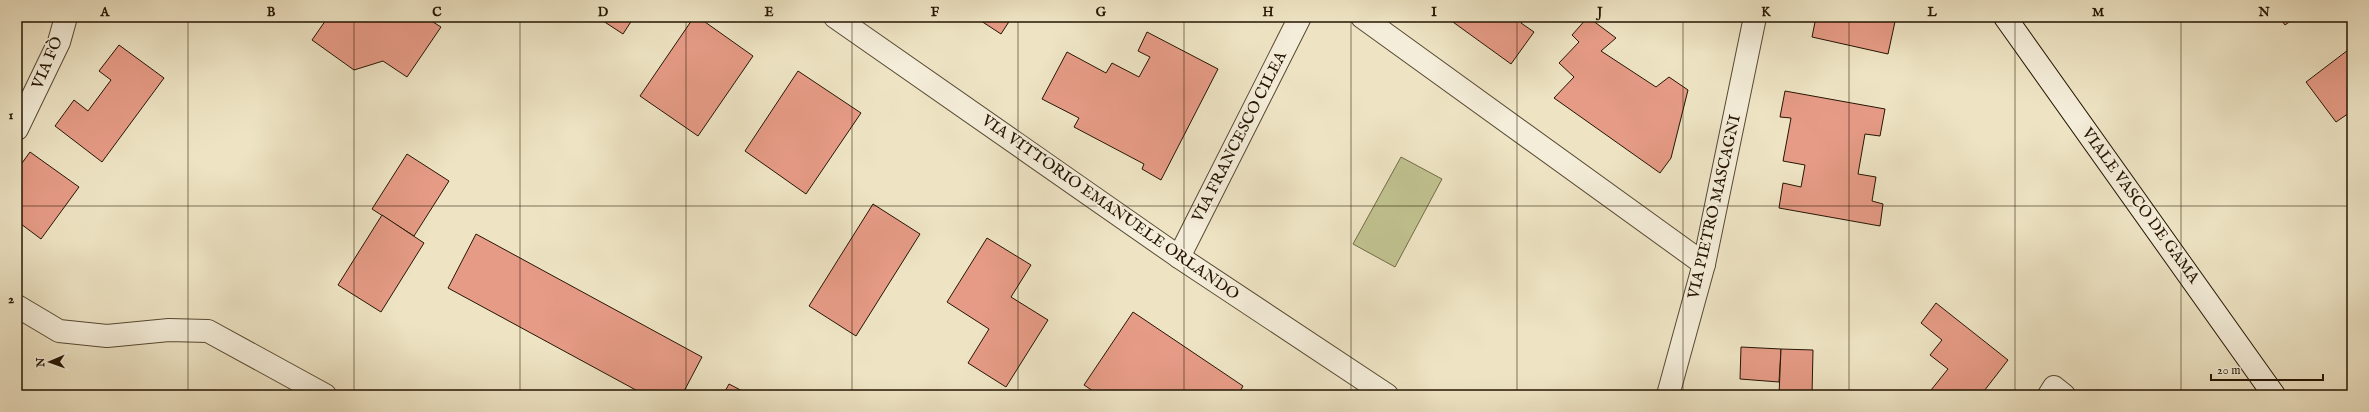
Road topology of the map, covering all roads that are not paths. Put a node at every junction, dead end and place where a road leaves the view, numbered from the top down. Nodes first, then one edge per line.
1 (66, 17) edge
2 (835, 17) edge
3 (1300, 17) edge
4 (1362, 17) edge
5 (1756, 17) edge
6 (2005, 17) edge
7 (17, 129) edge
8 (1179, 257) junction
9 (1704, 264) junction
10 (17, 306) edge
11 (324, 395) edge
12 (1387, 395) edge
13 (1668, 395) edge
14 (2049, 395) edge
15 (2064, 395) edge
16 (2274, 395) edge

1 - 7 street, VIA FÒ
2 - 8 street, VIA VITTORIO EMANUELE ORLANDO
3 - 8 street, VIA FRANCESCO CILEA
4 - 9 street
5 - 9 street, VIA PIETRO MASCAGNI
6 - 16 street, VIALE VASCO DE GAMA
8 - 12 street, VIA VITTORIO EMANUELE ORLANDO
9 - 13 street, VIA PIETRO MASCAGNI
10 - 11 street
14 - 15 street

